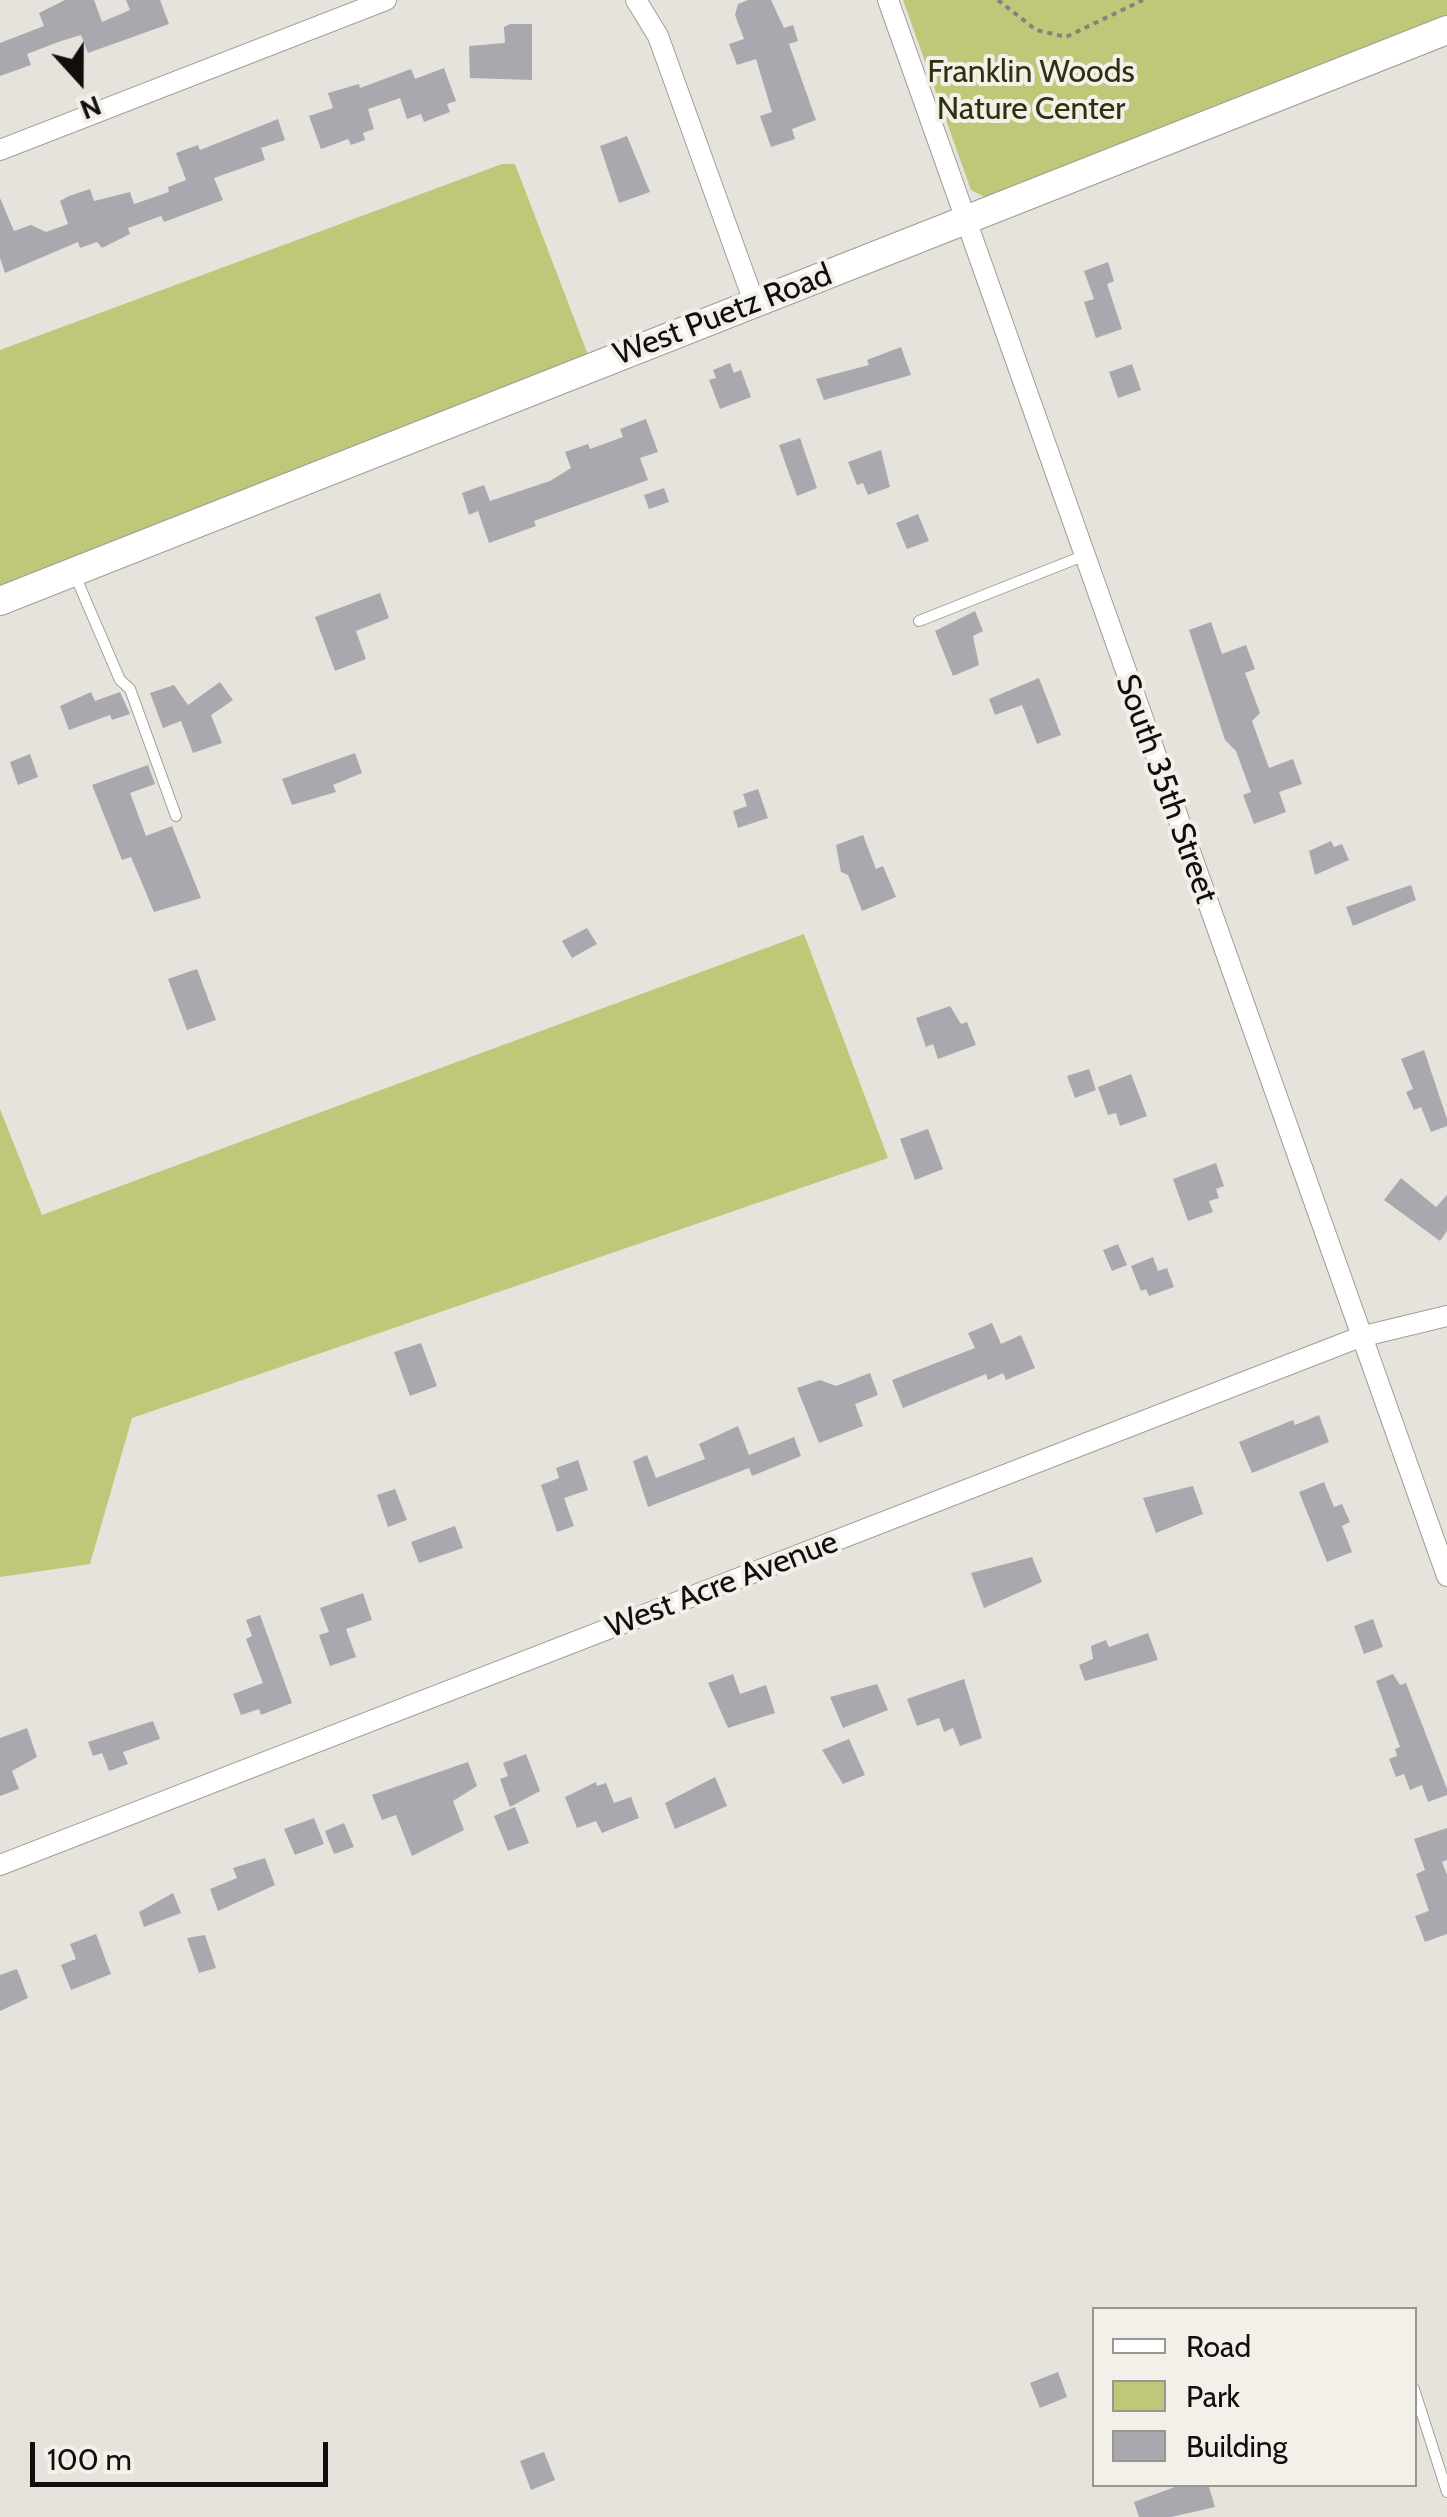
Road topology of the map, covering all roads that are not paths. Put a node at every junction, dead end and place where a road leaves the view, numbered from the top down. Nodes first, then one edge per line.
1 (386, 0) edge
2 (636, 0) edge
3 (888, 0) edge
4 (1447, 30) edge
5 (0, 150) edge
6 (964, 221) junction
7 (754, 302) junction
8 (1083, 556) junction
9 (74, 572) junction
10 (0, 601) edge
11 (919, 621) dead end
12 (176, 816) dead end
13 (1447, 1316) edge
14 (1360, 1337) junction
15 (1447, 1576) edge
16 (0, 1865) edge
17 (1417, 2399) edge
18 (1447, 2492) edge

1 - 5 street
2 - 7 street
3 - 6 street, South 35th Street
4 - 6 street, West Puetz Road
6 - 7 street, West Puetz Road
6 - 8 street, South 35th Street
7 - 9 street, West Puetz Road
8 - 11 lane
8 - 14 street, South 35th Street
9 - 10 street, West Puetz Road
9 - 12 lane
13 - 14 street, West Acre Avenue
14 - 15 street, South 35th Street
14 - 16 street, West Acre Avenue
17 - 18 lane

